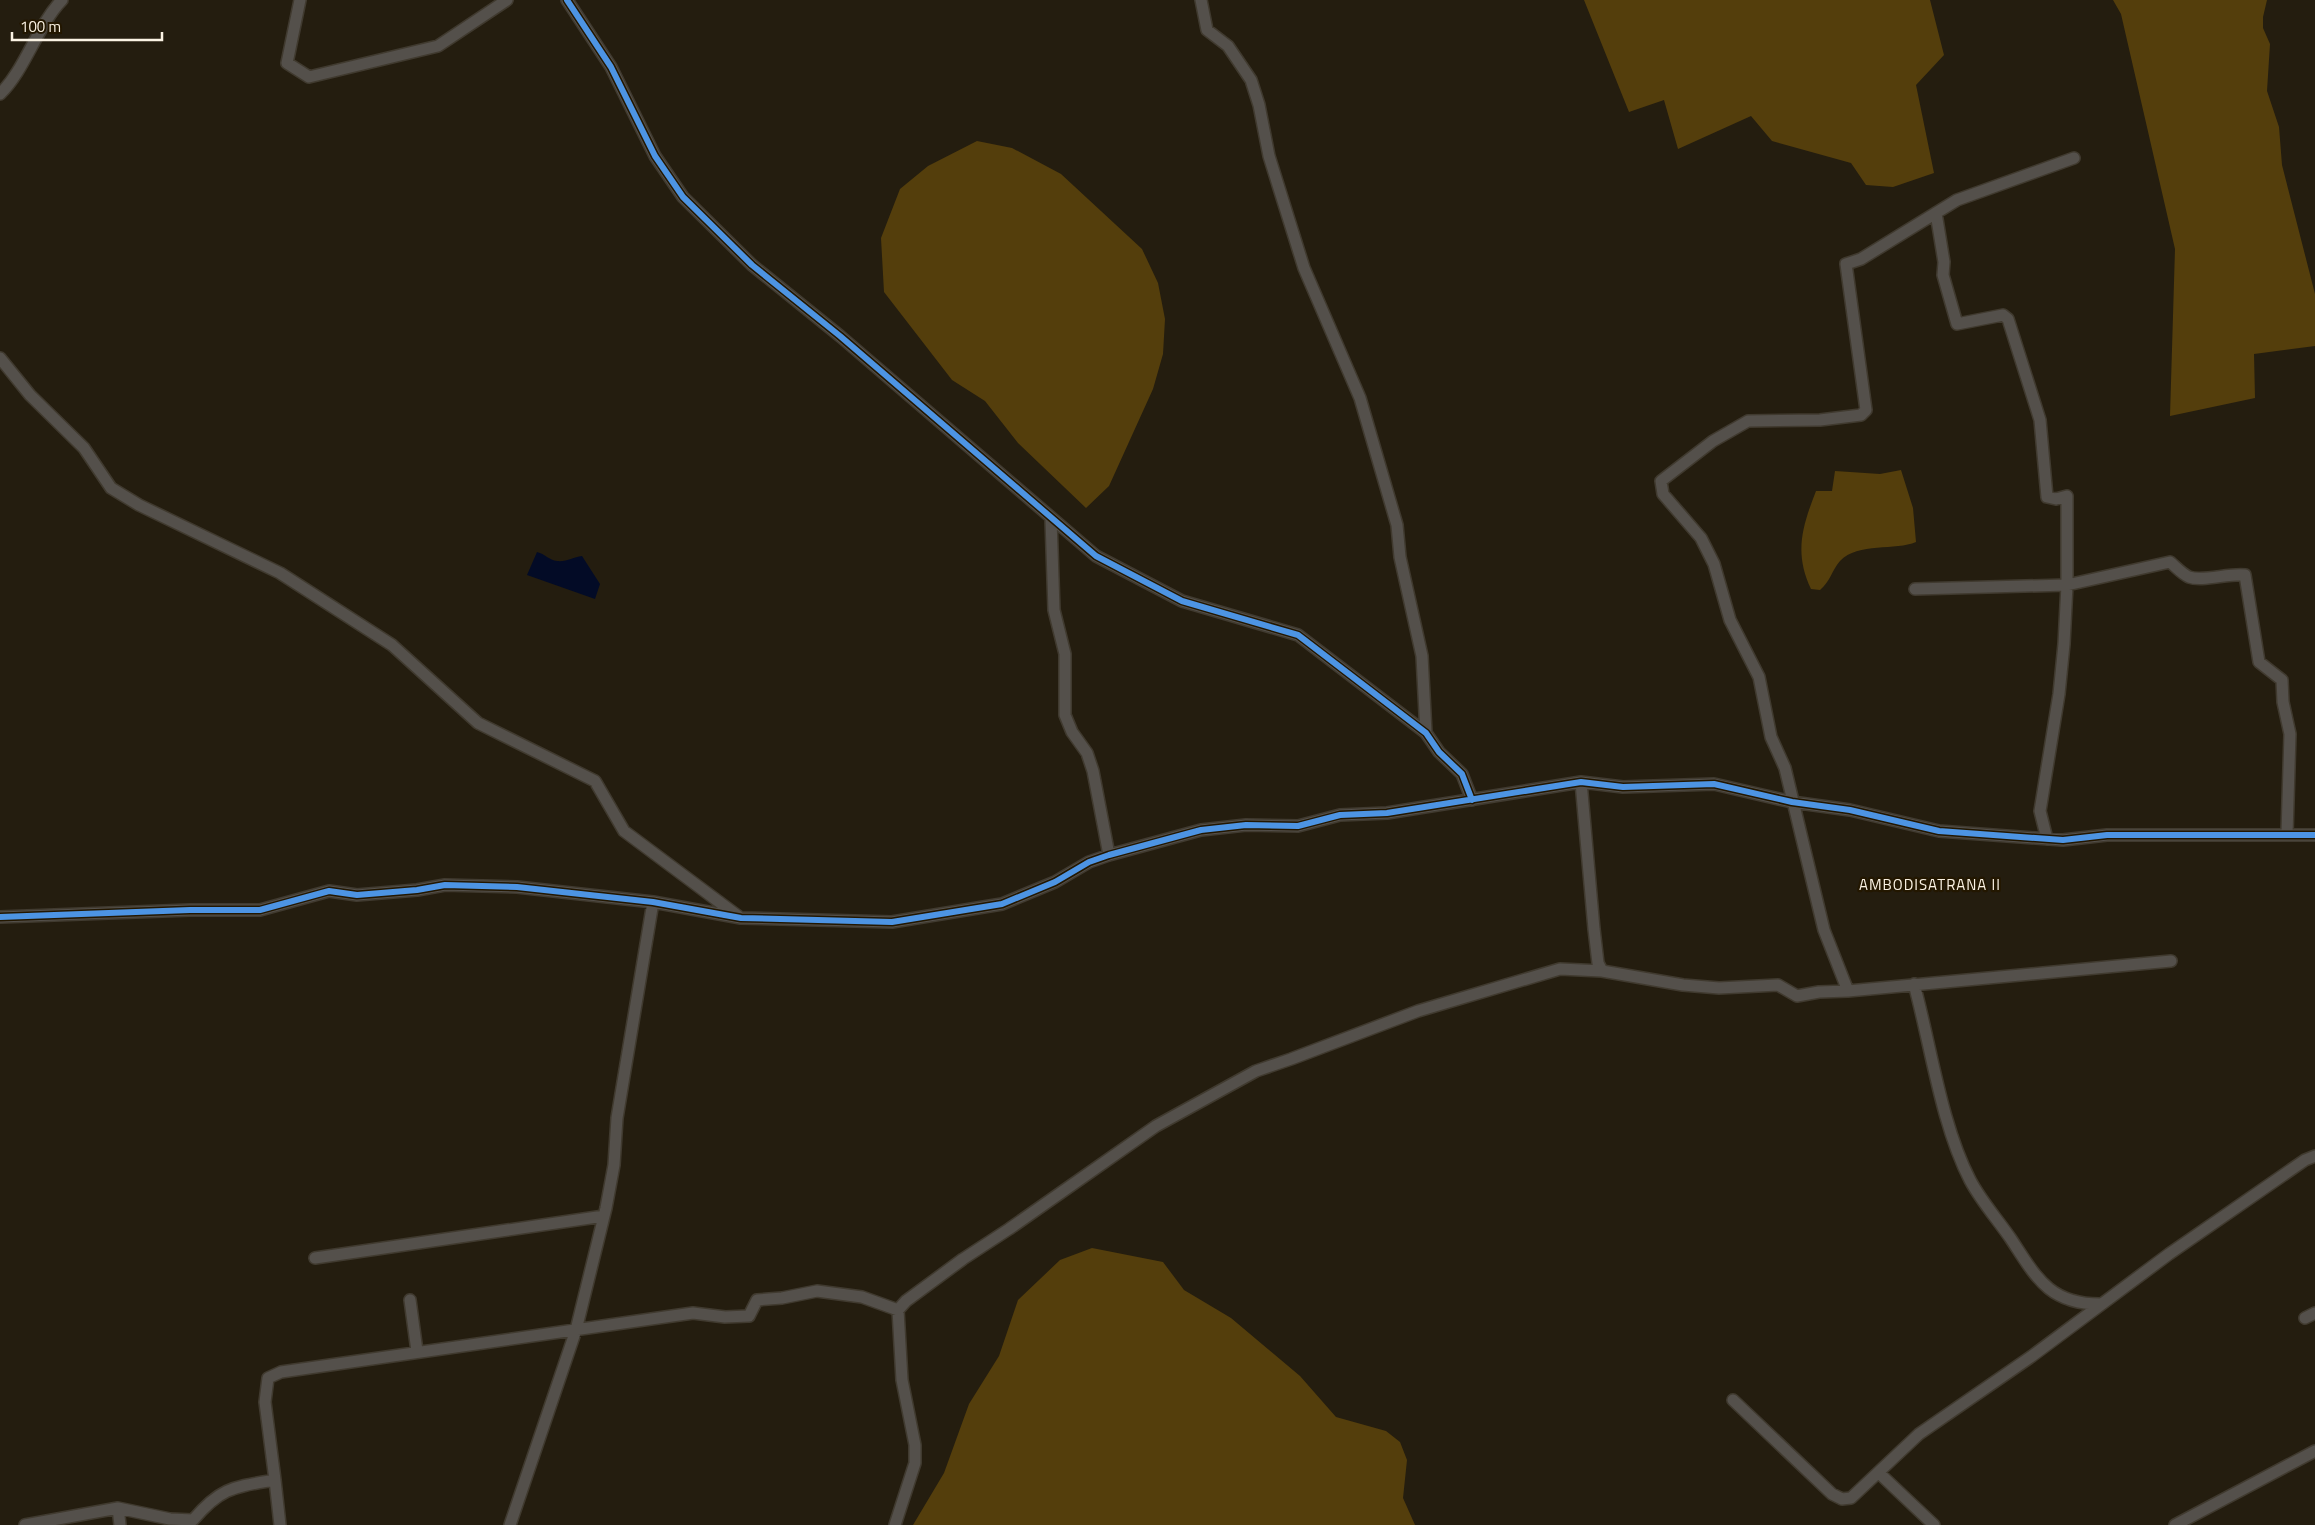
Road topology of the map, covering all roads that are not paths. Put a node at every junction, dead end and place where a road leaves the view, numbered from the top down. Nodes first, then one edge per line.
1 (62, 0) edge
2 (300, 0) edge
3 (507, 0) edge
4 (568, 0) edge
5 (1201, 0) edge
6 (0, 94) edge
7 (2074, 158) dead end
8 (1936, 213) junction
9 (0, 358) edge
10 (1051, 519) junction
11 (2067, 585) junction
12 (1915, 590) dead end
13 (1426, 733) junction
14 (1581, 782) junction
15 (1472, 800) junction
16 (1792, 802) junction
17 (2287, 834) junction
18 (2315, 835) edge
19 (2047, 839) junction
20 (1109, 855) junction
21 (653, 902) junction
22 (0, 917) edge
23 (741, 918) junction
24 (2171, 961) dead end
25 (1602, 972) junction
26 (1914, 984) junction
27 (1848, 991) junction
28 (2315, 1156) edge
29 (604, 1216) junction
30 (315, 1258) dead end
31 (410, 1300) dead end
32 (2100, 1304) junction
33 (898, 1310) junction
34 (2315, 1313) edge
35 (2304, 1318) dead end
36 (576, 1330) junction
37 (417, 1351) junction
38 (1733, 1400) dead end
39 (2315, 1451) edge
40 (1878, 1473) junction
41 (275, 1480) junction
42 (118, 1508) junction
43 (25, 1525) edge
44 (120, 1525) edge
45 (280, 1525) edge
46 (510, 1525) edge
47 (895, 1525) edge
48 (1934, 1525) edge
49 (2174, 1525) edge

1 - 6 street
2 - 3 street
4 - 10 street
5 - 13 street
7 - 8 street
8 - 11 street
8 - 16 street
9 - 23 street
10 - 13 street
10 - 20 street
11 - 12 street
11 - 17 street
11 - 19 street
13 - 15 street
14 - 15 street
14 - 16 street
14 - 25 street
15 - 20 street
16 - 19 street
16 - 27 street
17 - 18 street
17 - 19 street
20 - 23 street
21 - 22 street
21 - 23 street
21 - 29 street
24 - 26 street
25 - 27 street
25 - 33 street
26 - 27 street
26 - 32 street
28 - 32 street
29 - 30 street
29 - 36 street
31 - 37 street
32 - 40 street
33 - 36 street
33 - 47 street
34 - 35 street
36 - 37 street
36 - 46 street
37 - 41 street
38 - 40 street
39 - 49 street
40 - 48 street
41 - 42 street
41 - 45 street
42 - 43 street
42 - 44 street

